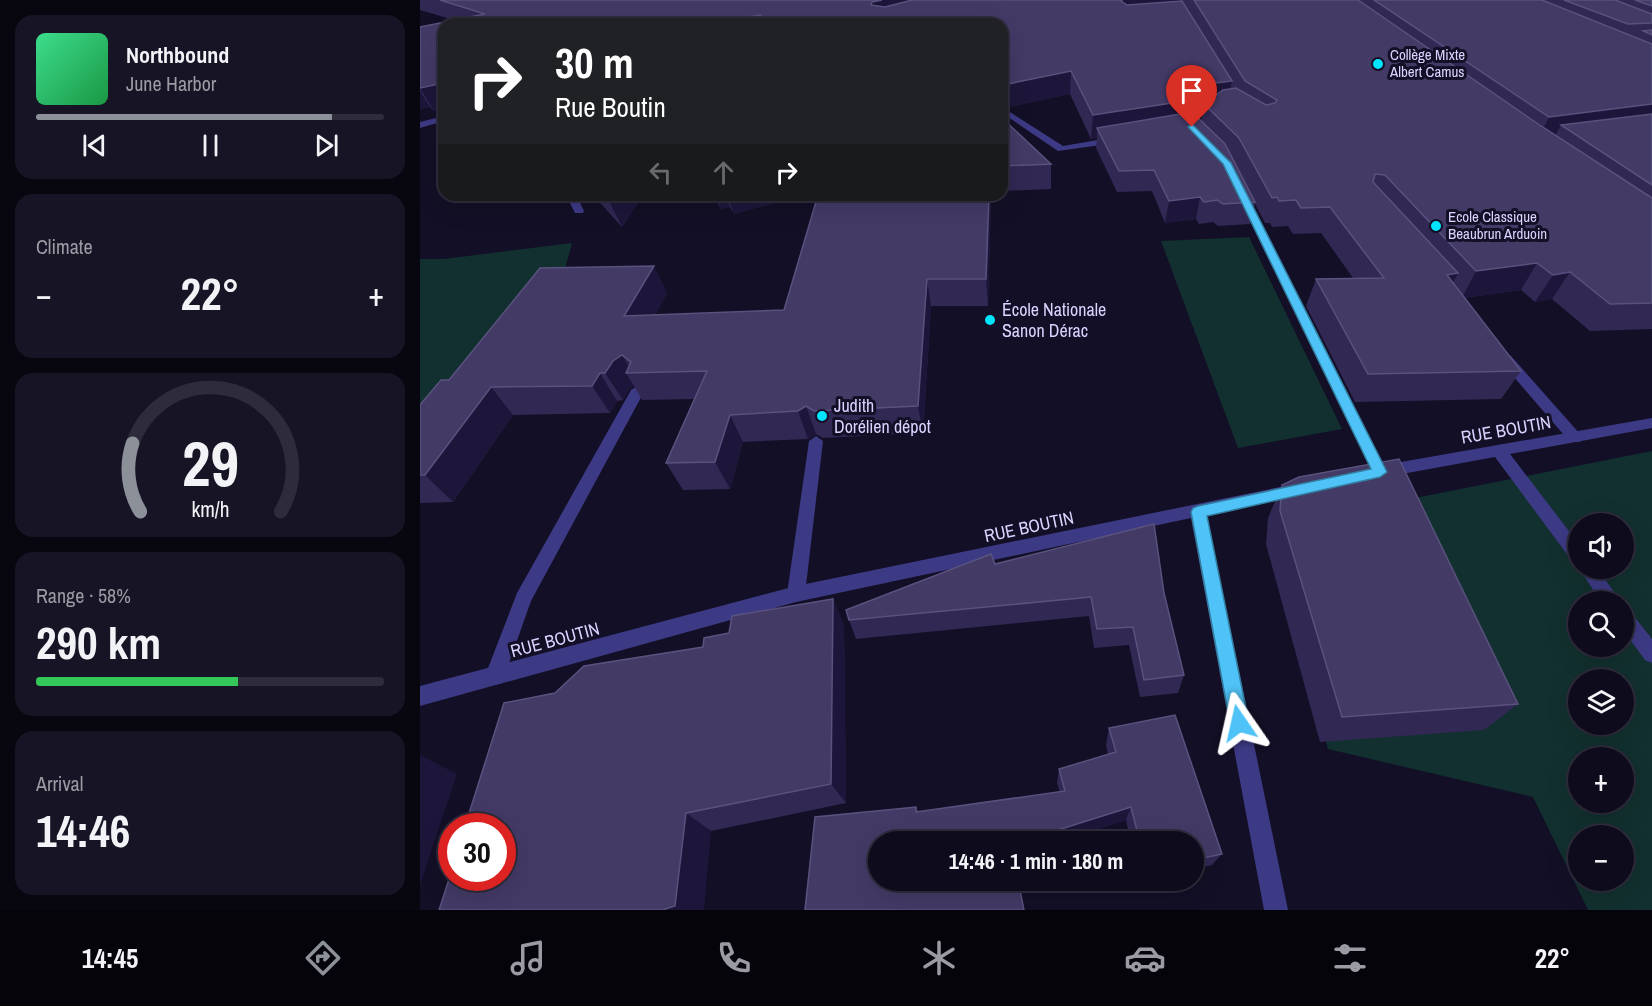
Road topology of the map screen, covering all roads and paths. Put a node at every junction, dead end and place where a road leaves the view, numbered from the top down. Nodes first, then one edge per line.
1 (1008, 113) edge
2 (438, 120) edge
3 (420, 125) edge
4 (1126, 138) edge
5 (1238, 184) edge
6 (574, 201) edge
7 (579, 211) dead end
8 (1496, 348) edge
9 (638, 390) edge
10 (1652, 423) edge
11 (1575, 438) junction
12 (816, 441) dead end
13 (1499, 451) junction
14 (1312, 487) edge
15 (1198, 512) junction
16 (1568, 543) edge
17 (796, 594) junction
18 (1634, 630) edge
19 (1652, 654) edge
20 (495, 676) junction
21 (420, 696) edge
22 (1276, 910) edge

1 - 4 street
2 - 3 street
5 - 13 street, RUE BOUTIN
6 - 7 street
8 - 11 street
9 - 20 street
10 - 11 street, RUE BOUTIN
11 - 13 street, RUE BOUTIN
12 - 17 street
13 - 16 street
14 - 15 street, RUE BOUTIN
15 - 17 street, RUE BOUTIN
15 - 22 street
17 - 20 street, RUE BOUTIN
18 - 19 street
20 - 21 street, RUE BOUTIN

